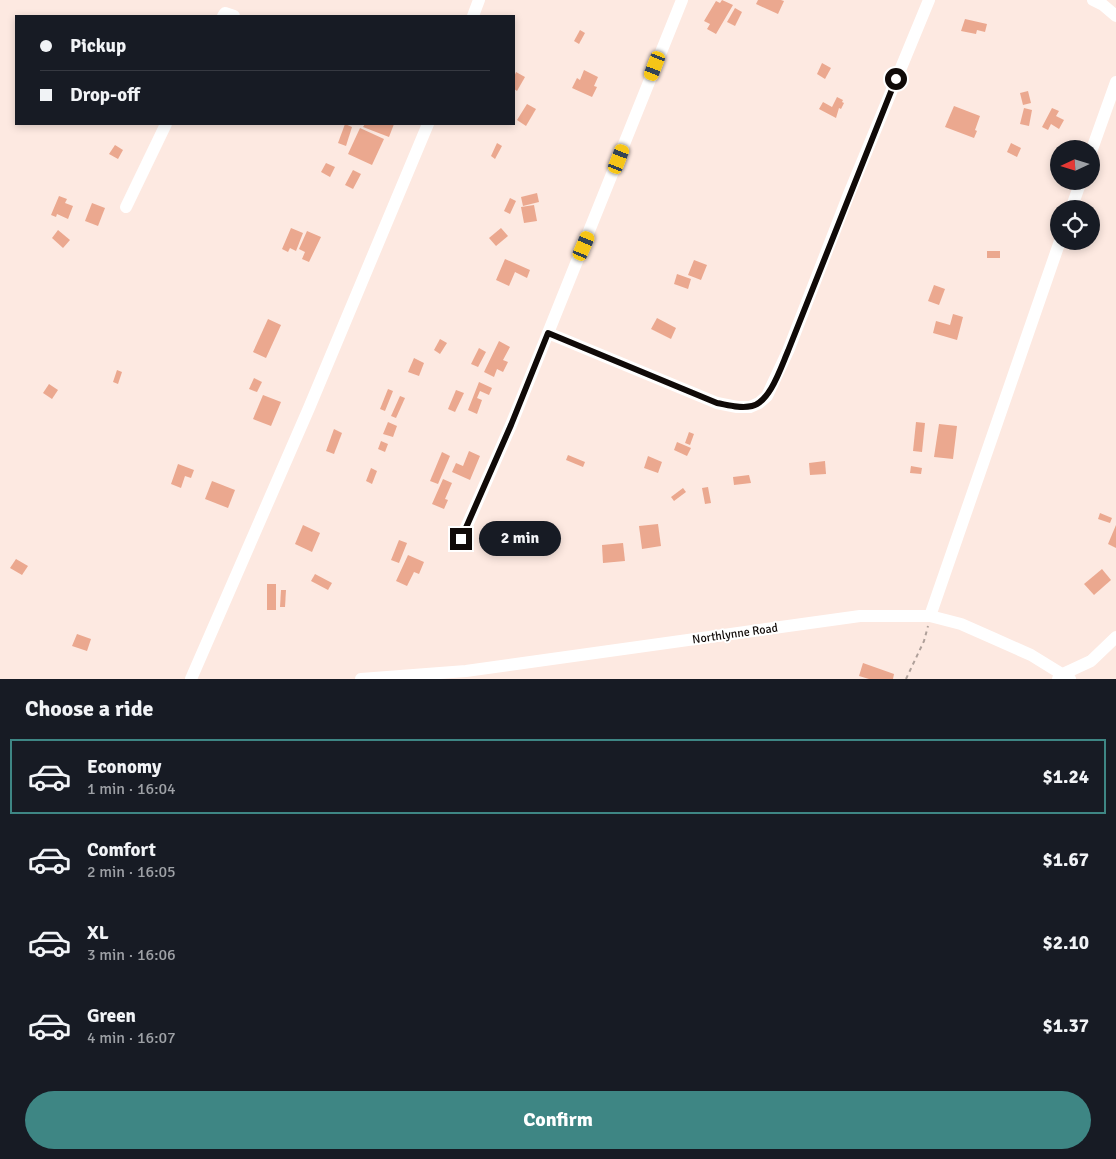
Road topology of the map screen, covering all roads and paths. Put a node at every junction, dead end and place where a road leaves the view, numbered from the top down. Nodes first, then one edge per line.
1 (479, 0) edge
2 (682, 0) edge
3 (929, 0) edge
4 (1093, 0) edge
5 (473, 15) edge
6 (1116, 16) edge
7 (1116, 82) edge
8 (166, 125) edge
9 (428, 125) edge
10 (1095, 140) edge
11 (126, 207) dead end
12 (1057, 250) edge
13 (548, 333) junction
14 (461, 539) dead end
15 (930, 616) junction
16 (1116, 636) edge
17 (1064, 677) edge
18 (395, 678) edge
19 (191, 679) edge
20 (361, 679) edge
21 (906, 679) edge

1 - 5 street
2 - 13 street
3 - 13 street
4 - 6 street
7 - 10 street
8 - 11 street
9 - 19 street
12 - 15 street
13 - 14 street
15 - 17 street, Northlynne Road
15 - 18 street, Northlynne Road
15 - 21 path
16 - 17 street
18 - 20 street, Northlynne Road

